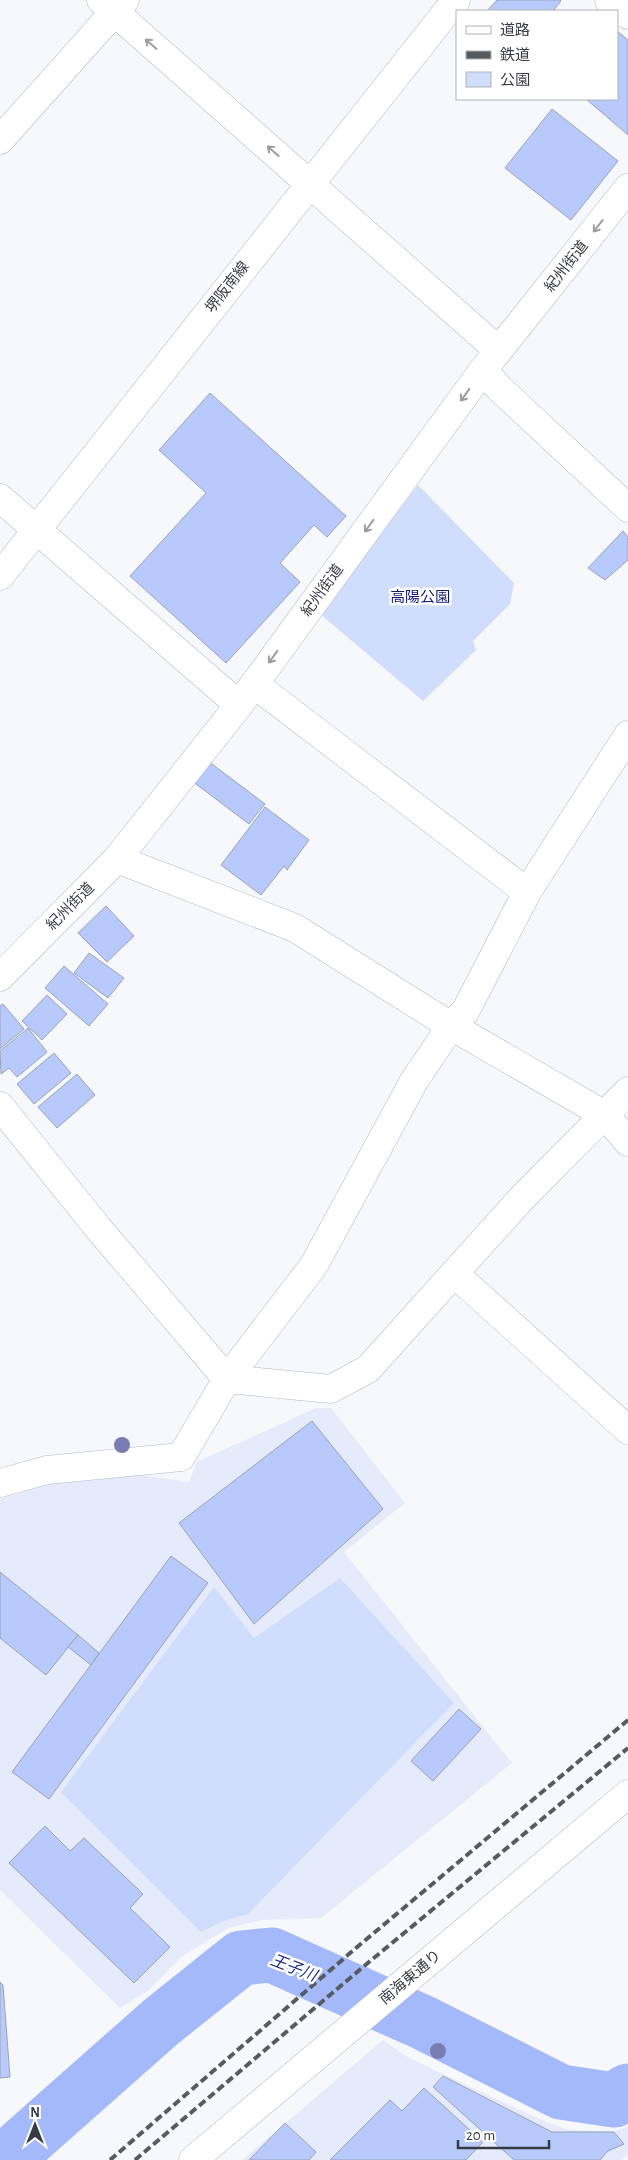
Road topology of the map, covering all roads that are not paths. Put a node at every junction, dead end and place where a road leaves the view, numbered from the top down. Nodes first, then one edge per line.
1 (456, 0) edge
2 (609, 0) edge
3 (113, 4) edge
4 (628, 15) edge
5 (0, 140) edge
6 (309, 184) junction
7 (628, 188) edge
8 (491, 360) junction
9 (0, 498) edge
10 (628, 508) edge
11 (36, 530) junction
12 (0, 576) edge
13 (246, 694) junction
14 (628, 735) edge
15 (117, 859) junction
16 (527, 892) junction
17 (0, 977) edge
18 (452, 1026) junction
19 (628, 1091) edge
20 (0, 1106) edge
21 (605, 1115) junction
22 (628, 1142) edge
23 (455, 1274) junction
24 (227, 1379) junction
25 (628, 1430) edge
26 (0, 1483) edge
27 (628, 1794) edge
28 (193, 2160) edge

1 - 6 street, 堺阪南線
2 - 4 street
3 - 5 street
6 -> 3 street
6 - 8 street
6 - 11 street, 堺阪南線
7 -> 8 street, 紀州街道
8 - 10 street
8 -> 13 street, 紀州街道
9 - 11 street
11 - 12 street, 堺阪南線
11 - 13 street
13 - 15 street, 紀州街道
13 - 16 street
14 - 16 street
15 - 17 street, 紀州街道
15 - 18 street
16 - 18 street
18 - 21 street
18 - 24 street
19 - 21 street
20 - 24 street
21 - 22 street
21 - 23 street
23 - 24 street
23 - 25 street
24 - 26 street
27 - 28 street, 南海東通り

